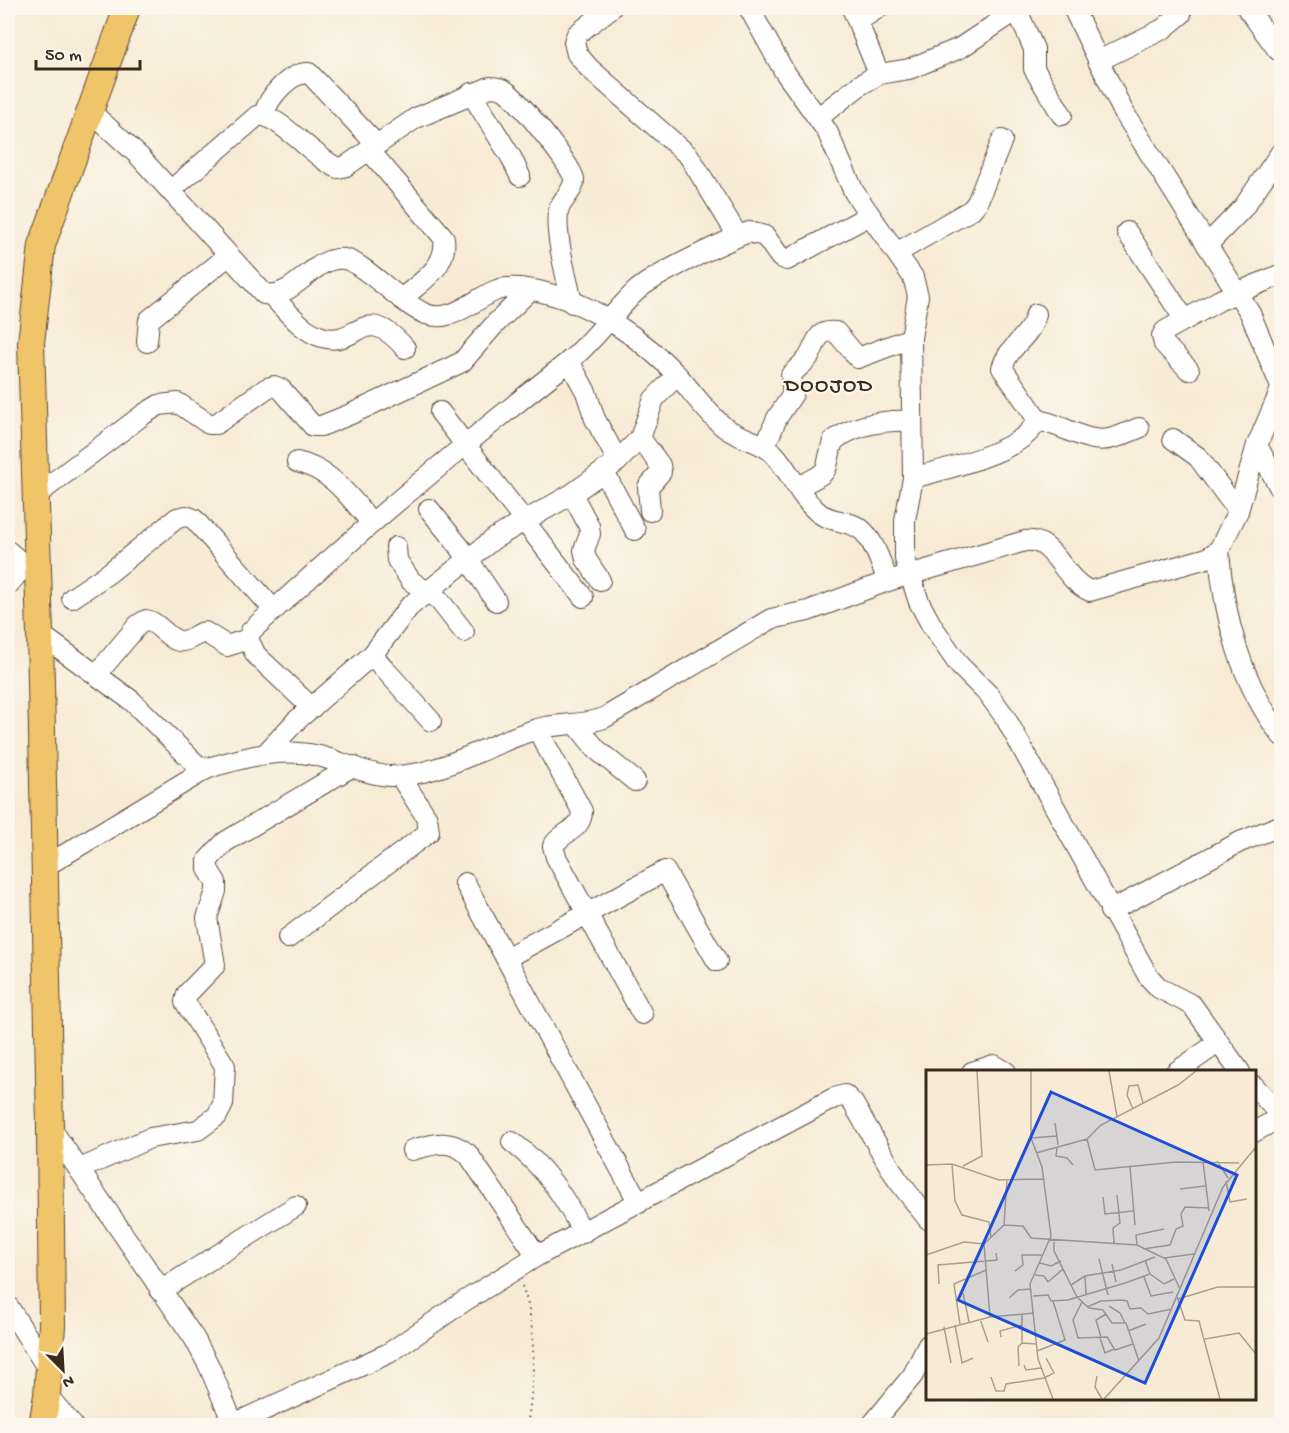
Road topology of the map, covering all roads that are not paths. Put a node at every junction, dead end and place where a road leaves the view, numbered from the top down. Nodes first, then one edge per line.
1 (127, 8) edge
2 (611, 8) edge
3 (749, 8) edge
4 (878, 8) edge
5 (1073, 8) edge
6 (1247, 8) edge
7 (1019, 9) edge
8 (855, 14) edge
9 (1181, 14) dead end
10 (1278, 50) dead end
11 (1098, 61) junction
12 (879, 74) junction
13 (471, 93) junction
14 (90, 111) junction
15 (264, 115) junction
16 (1062, 115) dead end
17 (819, 117) junction
18 (1002, 140) dead end
19 (373, 148) junction
20 (1281, 151) edge
21 (520, 176) dead end
22 (170, 191) junction
23 (870, 214) junction
24 (1127, 232) dead end
25 (738, 236) junction
26 (1207, 245) junction
27 (898, 252) junction
28 (228, 256) junction
29 (1281, 274) edge
30 (530, 290) junction
31 (1238, 294) junction
32 (272, 296) junction
33 (401, 299) junction
34 (572, 303) junction
35 (1036, 314) dead end
36 (609, 320) junction
37 (1185, 320) junction
38 (911, 338) junction
39 (147, 342) dead end
40 (405, 348) dead end
41 (569, 361) junction
42 (1189, 370) dead end
43 (677, 375) junction
44 (1281, 387) edge
45 (440, 412) dead end
46 (1037, 420) junction
47 (911, 421) junction
48 (1139, 428) dead end
49 (640, 438) junction
50 (1173, 439) dead end
51 (464, 443) junction
52 (1257, 445) junction
53 (765, 446) junction
54 (297, 462) dead end
55 (611, 466) junction
56 (913, 477) junction
57 (798, 487) junction
58 (1281, 492) edge
59 (572, 494) junction
60 (35, 496) junction
61 (429, 509) dead end
62 (650, 511) dead end
63 (1238, 511) junction
64 (523, 522) junction
65 (372, 523) junction
66 (635, 530) dead end
67 (396, 547) dead end
68 (1219, 550) junction
69 (8, 551) edge
70 (468, 558) junction
71 (31, 571) junction
72 (909, 574) junction
73 (600, 580) dead end
74 (888, 580) junction
75 (8, 585) edge
76 (427, 592) junction
77 (583, 597) dead end
78 (72, 598) dead end
79 (496, 601) dead end
80 (274, 610) junction
81 (464, 632) dead end
82 (40, 634) junction
83 (248, 639) junction
84 (372, 655) junction
85 (97, 674) junction
86 (312, 708) junction
87 (431, 722) dead end
88 (577, 725) junction
89 (537, 729) junction
90 (1281, 736) edge
91 (268, 751) junction
92 (353, 766) junction
93 (208, 768) junction
94 (400, 776) junction
95 (635, 781) dead end
96 (1281, 825) edge
97 (44, 867) junction
98 (465, 884) dead end
99 (1110, 911) junction
100 (586, 912) junction
101 (288, 938) dead end
102 (506, 958) junction
103 (717, 961) dead end
104 (642, 1014) dead end
105 (1218, 1043) junction
106 (976, 1070) edge
107 (1004, 1070) edge
108 (1178, 1070) edge
109 (1239, 1070) edge
110 (1256, 1088) edge
111 (1281, 1117) edge
112 (50, 1127) junction
113 (1256, 1131) edge
114 (512, 1142) dead end
115 (412, 1150) dead end
116 (80, 1169) junction
117 (639, 1203) junction
118 (297, 1206) dead end
119 (926, 1218) edge
120 (582, 1233) junction
121 (537, 1257) junction
122 (160, 1290) junction
123 (8, 1306) edge
124 (926, 1347) edge
125 (48, 1383) junction
126 (231, 1424) edge
127 (42, 1425) edge
128 (73, 1425) edge
129 (871, 1425) edge

1 - 14 main road
2 - 25 street
3 - 17 street
4 - 8 street
5 - 11 street
6 - 10 street
7 - 12 street
7 - 16 street
8 - 12 street
9 - 11 street
11 - 26 street
12 - 17 street
13 - 19 street
13 - 21 street
13 - 34 street
14 - 22 street
14 - 60 main road
15 - 19 street
15 - 19 street
15 - 22 street
17 - 23 street
18 - 27 street
19 - 33 street
20 - 26 street
22 - 28 street
23 - 25 street
23 - 27 street
24 - 37 street
25 - 36 street
26 - 31 street
27 - 38 street
28 - 32 street
28 - 39 street
29 - 31 street
30 - 33 street
30 - 34 street
30 - 60 street
31 - 37 street
31 - 44 street
32 - 33 street
32 - 40 street
34 - 36 street
35 - 46 street
36 - 41 street
36 - 43 street
37 - 42 street
38 - 47 street
38 - 53 street
41 - 51 street
41 - 55 street
43 - 49 street
43 - 53 street
44 - 52 street
45 - 51 street
46 - 48 street
46 - 56 street
47 - 56 street
47 - 57 street
49 - 55 street
49 - 62 street
50 - 63 street
51 - 64 street
51 - 65 street
52 - 58 street
52 - 63 street
53 - 57 street
54 - 65 street
55 - 59 street
55 - 66 street
56 - 72 street
57 - 74 street
59 - 64 street
59 - 73 street
60 - 71 main road
61 - 70 street
63 - 68 street
64 - 70 street
64 - 77 street
65 - 80 street
67 - 76 street
68 - 72 street
68 - 90 street
69 - 71 street
70 - 76 street
70 - 79 street
71 - 75 street
71 - 82 main road
72 - 74 street
72 - 99 street
74 - 88 street
76 - 81 street
76 - 84 street
78 - 80 street
80 - 83 street
82 - 85 street
82 - 97 main road
83 - 85 street
83 - 86 street
84 - 86 street
84 - 87 street
85 - 93 street
86 - 91 street
88 - 89 street
88 - 95 street
89 - 94 street
89 - 100 street
91 - 92 street
91 - 93 street
92 - 94 street
92 - 116 street
93 - 97 street
94 - 101 street
96 - 99 street
97 - 112 main road
98 - 102 street
99 - 105 street
100 - 102 street
100 - 103 street
100 - 104 street
102 - 117 street
105 - 108 street
105 - 109 street
106 - 107 street
110 - 111 street
111 - 113 street
112 - 116 street
112 - 125 main road
114 - 120 street
115 - 121 street
116 - 122 street
117 - 119 street
117 - 120 street
118 - 122 street
120 - 121 street
121 - 126 street
122 - 126 street
123 - 125 street
124 - 129 street
125 - 127 main road
125 - 128 street

